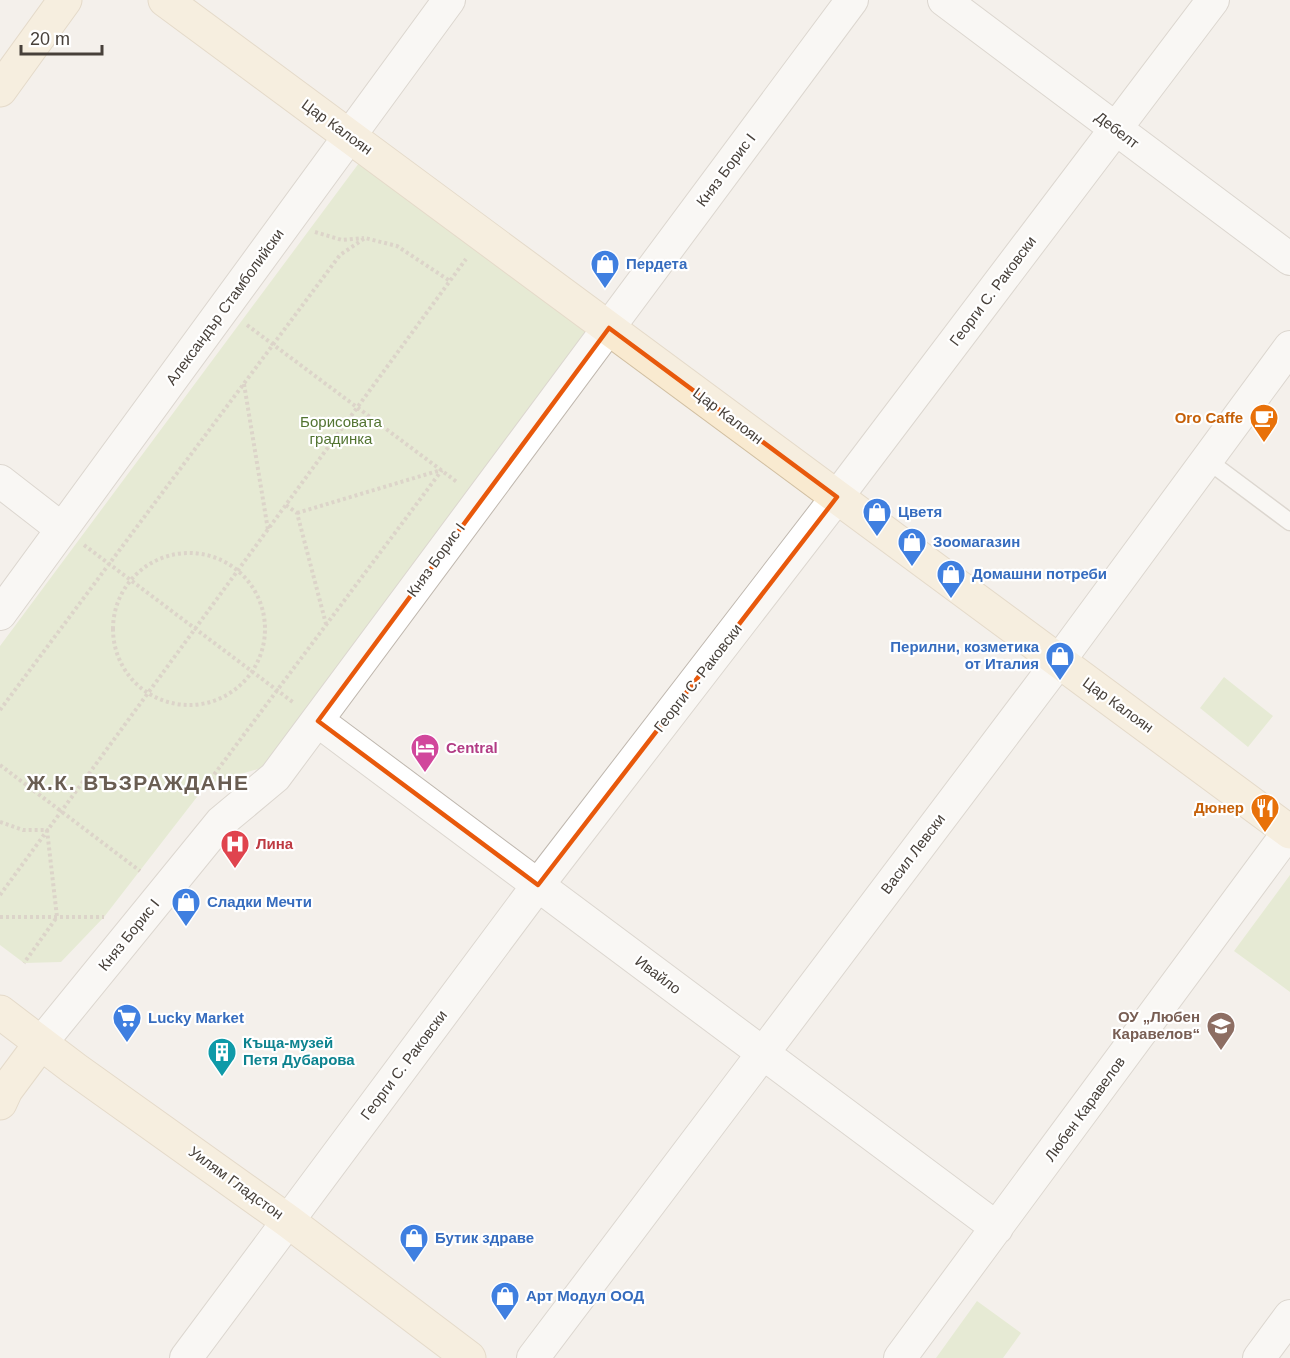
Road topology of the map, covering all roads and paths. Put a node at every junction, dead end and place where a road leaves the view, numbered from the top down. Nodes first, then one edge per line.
1 (65, 0) edge
2 (165, 0) edge
3 (449, 0) edge
4 (852, 0) edge
5 (944, 0) edge
6 (1213, 0) edge
7 (0, 90) edge
8 (1116, 129) junction
9 (349, 136) junction
10 (309, 230) dead end
11 (365, 238) junction
12 (468, 256) dead end
13 (1290, 259) edge
14 (450, 281) junction
15 (241, 321) dead end
16 (609, 328) junction
17 (272, 345) junction
18 (1290, 347) edge
19 (243, 384) junction
20 (357, 407) junction
21 (1207, 460) junction
22 (442, 470) junction
23 (0, 481) edge
24 (458, 483) dead end
25 (837, 497) junction
26 (286, 505) junction
27 (297, 513) junction
28 (1290, 522) edge
29 (62, 529) junction
30 (268, 530) junction
31 (109, 564) junction
32 (238, 570) junction
33 (131, 581) junction
34 (0, 614) edge
35 (326, 624) junction
36 (195, 629) junction
37 (1059, 661) junction
38 (253, 672) junction
39 (277, 690) junction
40 (148, 694) junction
41 (0, 710) edge
42 (318, 721) junction
43 (0, 765) edge
44 (207, 784) dead end
45 (62, 812) junction
46 (0, 822) edge
47 (47, 830) junction
48 (1290, 831) edge
49 (140, 871) dead end
50 (538, 885) junction
51 (0, 896) edge
52 (0, 917) edge
53 (104, 917) dead end
54 (57, 918) junction
55 (24, 963) dead end
56 (0, 1012) edge
57 (41, 1043) junction
58 (763, 1053) junction
59 (0, 1103) edge
60 (288, 1221) junction
61 (997, 1228) junction
62 (1290, 1316) edge
63 (186, 1358) edge
64 (470, 1358) edge
65 (533, 1358) edge
66 (900, 1358) edge
67 (1259, 1358) edge

1 - 7 street
2 - 9 street, Цар Калоян
3 - 9 street, Александър Стамболийски
4 - 16 street, Княз Борис I
5 - 8 street, Дебелт
6 - 8 street, Георги С. Раковски
8 - 13 street, Дебелт
8 - 25 street, Георги С. Раковски
9 - 16 street, Цар Калоян
9 - 29 street, Александър Стамболийски
10 - 11 path
11 - 14 path
11 - 17 path
12 - 14 path
14 - 20 path
15 - 17 path
16 - 25 street, Цар Калоян
16 - 42 street, Княз Борис I
17 - 19 path
17 - 20 path
18 - 21 street, Васил Левски
19 - 30 path
19 - 31 path
20 - 22 path
20 - 26 path
21 - 28 lane
21 - 37 street, Васил Левски
22 - 24 path
22 - 27 path
22 - 35 path
23 - 29 street
25 - 37 street, Цар Калоян
25 - 50 street, Георги С. Раковски
26 - 27 path
26 - 30 path
27 - 35 path
29 - 31 path
29 - 34 street, Александър Стамболийски
30 - 32 path
31 - 33 path
31 - 41 path
32 - 33 path
32 - 36 path
32 - 38 path
33 - 36 path
33 - 40 path
35 - 39 path
36 - 38 path
36 - 40 path
37 - 48 street, Цар Калоян
37 - 58 street, Васил Левски
38 - 39 path
38 - 40 path
39 - 42 path
39 - 44 path
40 - 45 path
42 - 50 street, Ивайло
42 - 57 street, Княз Борис I
43 - 45 path
45 - 47 path
45 - 49 path
46 - 47 path
47 - 51 path
47 - 54 path
48 - 61 street, Любен Каравелов
50 - 58 street, Ивайло
50 - 60 street, Георги С. Раковски
52 - 54 path
53 - 54 path
54 - 55 path
56 - 57 street, Уилям Гладстон
57 - 59 street, Княз Борис I
57 - 60 street, Уилям Гладстон
58 - 61 street, Ивайло
58 - 65 street, Васил Левски
60 - 63 street, Георги С. Раковски
60 - 64 street, Уилям Гладстон
61 - 66 street, Любен Каравелов
62 - 67 street

